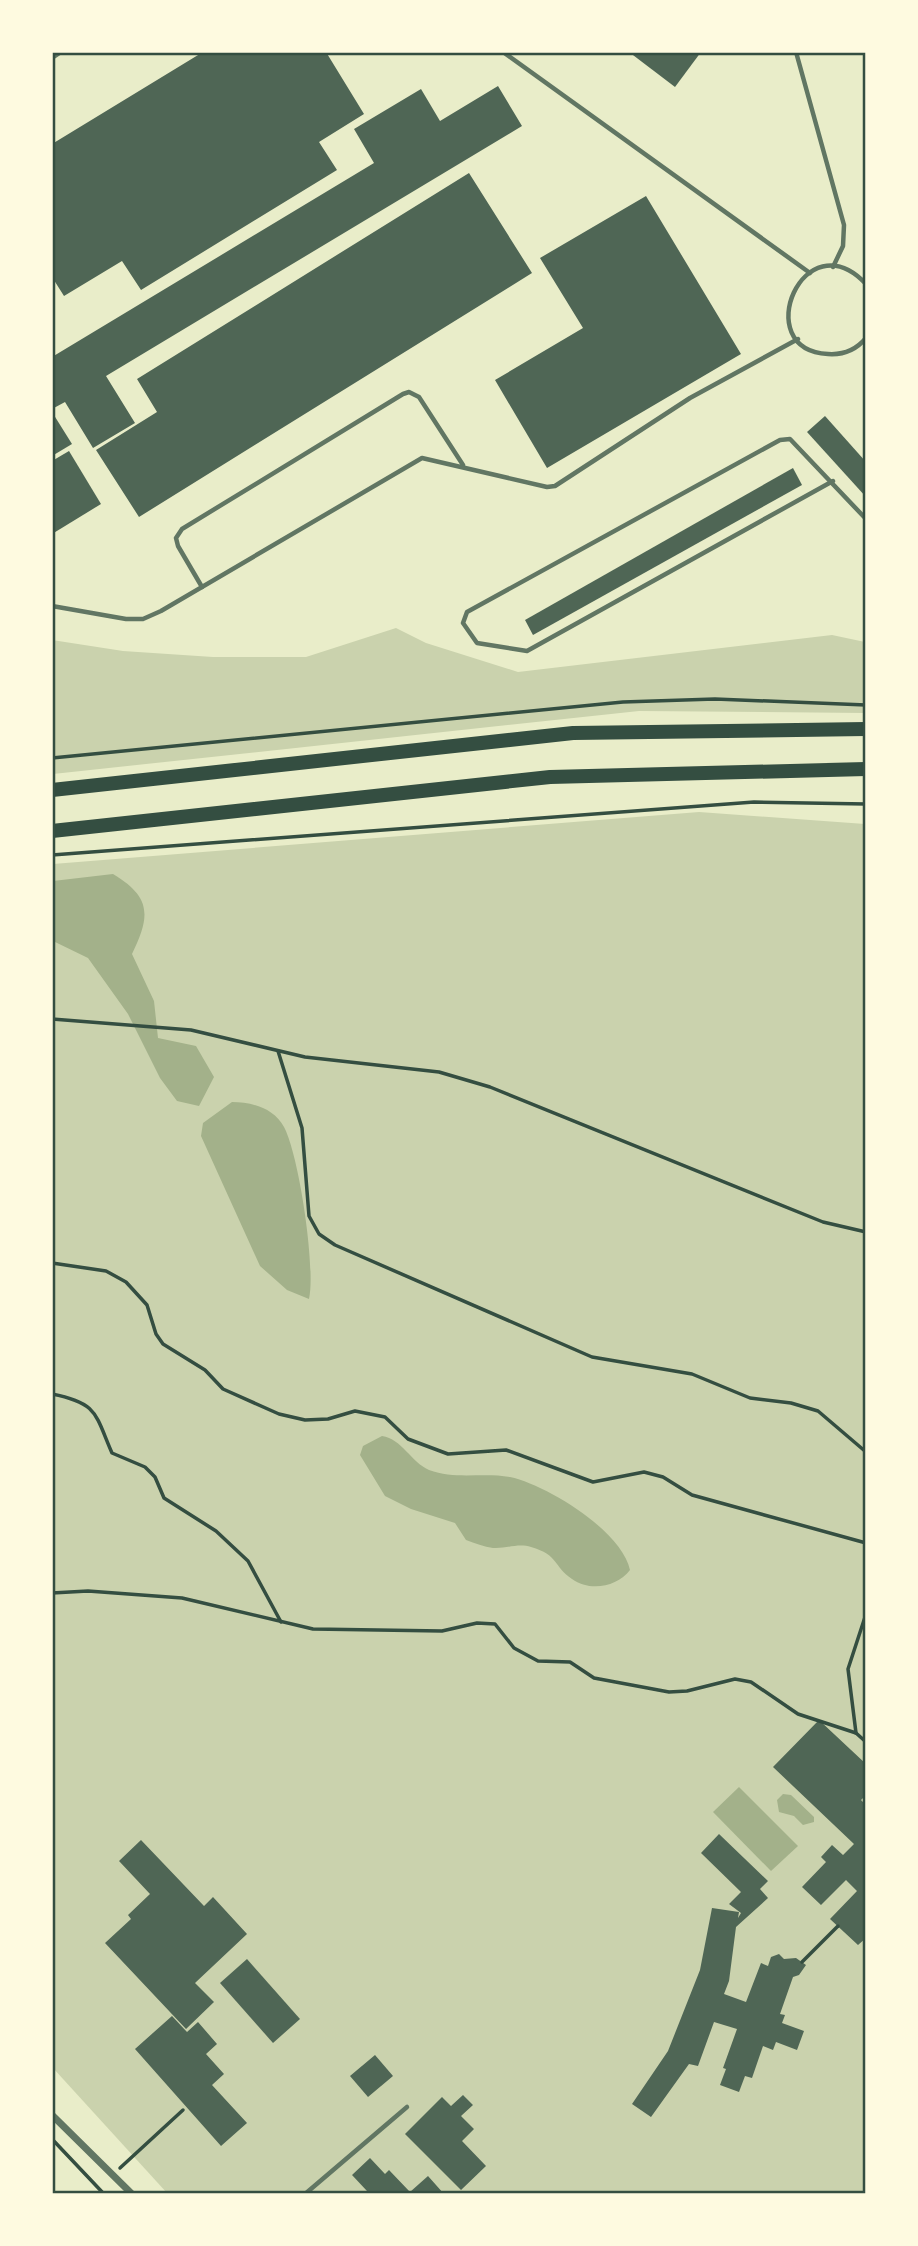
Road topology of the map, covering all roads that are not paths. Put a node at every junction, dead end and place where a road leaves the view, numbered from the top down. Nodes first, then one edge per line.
1 (61, 52) edge
2 (503, 52) edge
3 (796, 52) edge
4 (52, 58) edge
5 (833, 267) junction
6 (810, 273) junction
7 (866, 284) edge
8 (798, 339) junction
9 (865, 341) edge
10 (463, 465) junction
11 (833, 481) junction
12 (866, 519) edge
13 (202, 587) junction
14 (52, 606) edge
15 (866, 729) edge
16 (866, 769) edge
17 (52, 790) edge
18 (52, 831) edge
19 (407, 2107) dead end
20 (52, 2115) edge
21 (132, 2193) edge
22 (305, 2193) edge

1 - 4 lane
2 - 6 lane
3 - 5 lane
5 - 6 lane
5 - 7 lane
6 - 8 lane
8 - 9 lane
8 - 10 lane
10 - 13 lane
10 - 13 lane
11 - 11 lane
11 - 12 lane
13 - 14 lane
15 - 17 main road
16 - 18 main road
19 - 22 lane
20 - 21 street

